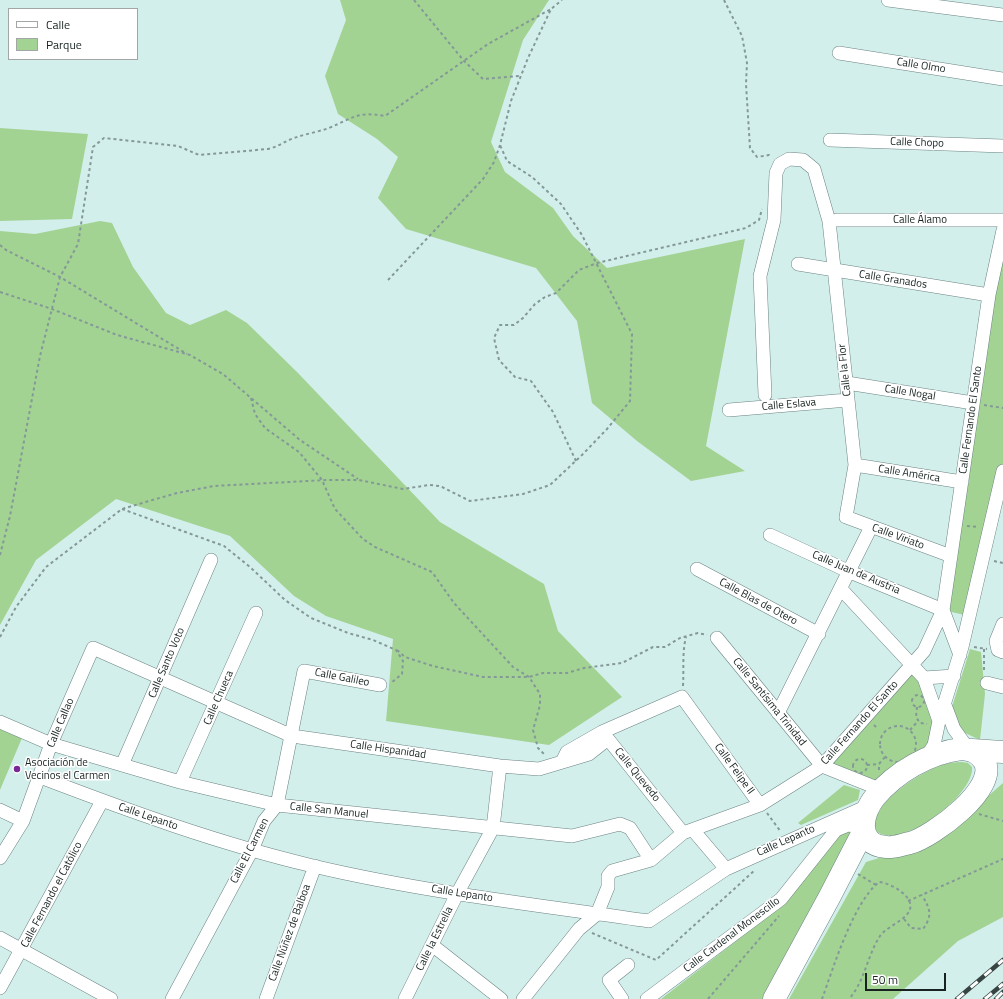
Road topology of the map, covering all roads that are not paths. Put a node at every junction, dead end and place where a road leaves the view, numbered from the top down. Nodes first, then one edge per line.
1 (888, 0) edge
2 (1003, 15) edge
3 (839, 53) dead end
4 (1003, 79) edge
5 (830, 140) dead end
6 (1003, 146) edge
7 (833, 220) junction
8 (1003, 220) edge
9 (1003, 230) edge
10 (798, 264) dead end
11 (834, 270) junction
12 (989, 295) junction
13 (847, 383) junction
14 (765, 395) dead end
15 (848, 400) junction
16 (973, 403) junction
17 (729, 410) dead end
18 (855, 465) junction
19 (1003, 471) edge
20 (962, 482) junction
21 (846, 518) joint
22 (871, 527) junction
23 (770, 535) dead end
24 (951, 556) junction
25 (210, 560) dead end
26 (697, 569) dead end
27 (850, 572) junction
28 (841, 589) junction
29 (943, 610) junction
30 (256, 613) dead end
31 (1003, 624) edge
32 (819, 634) junction
33 (717, 638) road end
34 (93, 648) joint
35 (1003, 652) edge
36 (960, 655) junction
37 (911, 666) junction
38 (304, 671) joint
39 (954, 676) junction
40 (161, 677) junction
41 (924, 678) junction
42 (987, 682) road end
43 (380, 685) road end
44 (1003, 687) edge
45 (217, 703) junction
46 (945, 705) junction
47 (778, 713) junction
48 (939, 721) junction
49 (0, 722) edge
50 (292, 736) junction
51 (51, 744) junction
52 (970, 750) junction
53 (1003, 752) edge
54 (924, 760) junction
55 (558, 763) junction
56 (122, 765) junction
57 (1003, 765) edge
58 (500, 766) junction
59 (822, 766) junction
60 (40, 777) junction
61 (180, 782) junction
62 (982, 784) junction
63 (876, 798) junction
64 (102, 801) junction
65 (278, 805) junction
66 (760, 805) junction
67 (0, 810) edge
68 (23, 821) junction
69 (493, 828) junction
70 (863, 828) junction
71 (688, 832) junction
72 (887, 848) junction
73 (252, 850) junction
74 (0, 858) edge
75 (651, 860) junction
76 (315, 866) junction
77 (726, 869) junction
78 (854, 872) junction
79 (457, 894) junction
80 (597, 914) junction
81 (0, 938) edge
82 (432, 945) junction
83 (22, 950) junction
84 (628, 965) dead end
85 (0, 988) edge
86 (111, 999) edge
87 (172, 999) edge
88 (266, 999) edge
89 (405, 999) edge
90 (501, 999) edge
91 (523, 999) edge
92 (622, 999) edge
93 (647, 999) edge
94 (774, 999) edge

1 - 2 street
3 - 4 street, Calle Olmo
5 - 6 street, Calle Chopo
7 - 8 street, Calle Álamo
7 - 11 street, Calle la Flor
7 - 14 street, Calle la Flor
9 - 12 street, Calle Fernando El Santo
10 - 11 street, Calle Granados
11 - 12 street, Calle Granados
11 - 13 street, Calle la Flor
12 - 16 street, Calle Fernando El Santo
13 - 15 street, Calle la Flor
13 - 16 street, Calle Nogal
15 - 17 street, Calle Eslava
15 - 18 street, Calle la Flor
16 - 20 street, Calle Fernando El Santo
18 - 20 street, Calle América
18 - 21 street, Calle la Flor
19 - 36 street
20 - 24 street, Calle Fernando El Santo
21 - 22 street, Calle Viriato
22 - 24 street, Calle Viriato
22 - 27 street
23 - 27 street, Calle Juan de Austria
24 - 29 street, Calle Fernando El Santo
25 - 40 street, Calle Santo Voto
26 - 32 street, Calle Blas de Otero
27 - 28 street
27 - 29 street, Calle Juan de Austria
28 - 32 street
28 - 37 street
29 - 36 street, Calle Fernando El Santo
29 - 37 street, Calle Fernando El Santo
30 - 45 street, Calle Chueca
31 - 35 street
32 - 47 street
33 - 47 street, Calle Santísima Trinidad
34 - 40 street, Calle Hispanidad
34 - 51 street, Calle Callao
36 - 39 street
37 - 41 street
37 - 59 street, Calle Fernando El Santo
38 - 43 street, Calle Galileo
38 - 50 street, Calle El Carmen
39 - 41 street
39 - 46 street
40 - 45 street, Calle Hispanidad
40 - 56 street, Calle Santo Voto
41 - 48 street
42 - 44 street
45 - 50 street, Calle Hispanidad
45 - 61 street, Calle Chueca
46 - 48 street
46 - 52 street
47 - 59 street, Calle Santísima Trinidad
48 - 54 street
49 - 51 street, Calle San Manuel
50 - 58 street, Calle Hispanidad
50 - 65 street, Calle El Carmen
51 - 56 street, Calle San Manuel
51 - 60 street, Calle Callao
52 - 53 highway
52 - 54 highway
52 - 62 highway
54 - 63 highway
55 - 58 street, Calle Hispanidad
55 - 66 street, Calle Felipe II
55 - 71 street, Calle Quevedo
56 - 61 street, Calle San Manuel
57 - 62 highway
58 - 69 street, Calle la Estrella
59 - 63 street
59 - 66 street, Calle Fernando El Santo
60 - 64 street, Calle Lepanto
60 - 68 street, Calle Callao
61 - 65 street, Calle San Manuel
62 - 72 highway
63 - 70 highway
63 - 77 street, Calle Lepanto
64 - 73 street, Calle Lepanto
64 - 83 street, Calle Fernando el Católico
65 - 69 street, Calle San Manuel
65 - 73 street, Calle El Carmen
66 - 71 street, Calle Fernando El Santo
67 - 68 street
68 - 74 street, Calle Callao
69 - 75 street, Calle San Manuel
69 - 79 street, Calle la Estrella
70 - 72 highway
70 - 78 highway
70 - 93 street, Calle Cardenal Monescillo
71 - 75 street, Calle Fernando El Santo
71 - 77 street, Calle Quevedo
72 - 78 highway
73 - 76 street, Calle Lepanto
73 - 87 street, Calle El Carmen
75 - 80 street, Calle Fernando El Santo
76 - 79 street, Calle Lepanto
76 - 88 street, Calle Núñez de Balboa
77 - 80 street, Calle Lepanto
78 - 94 highway
79 - 80 street, Calle Lepanto
79 - 82 street, Calle la Estrella
80 - 91 street
81 - 83 street
82 - 89 street, Calle la Estrella
82 - 90 street
83 - 85 street, Calle Fernando el Católico
83 - 86 street
84 - 92 street

